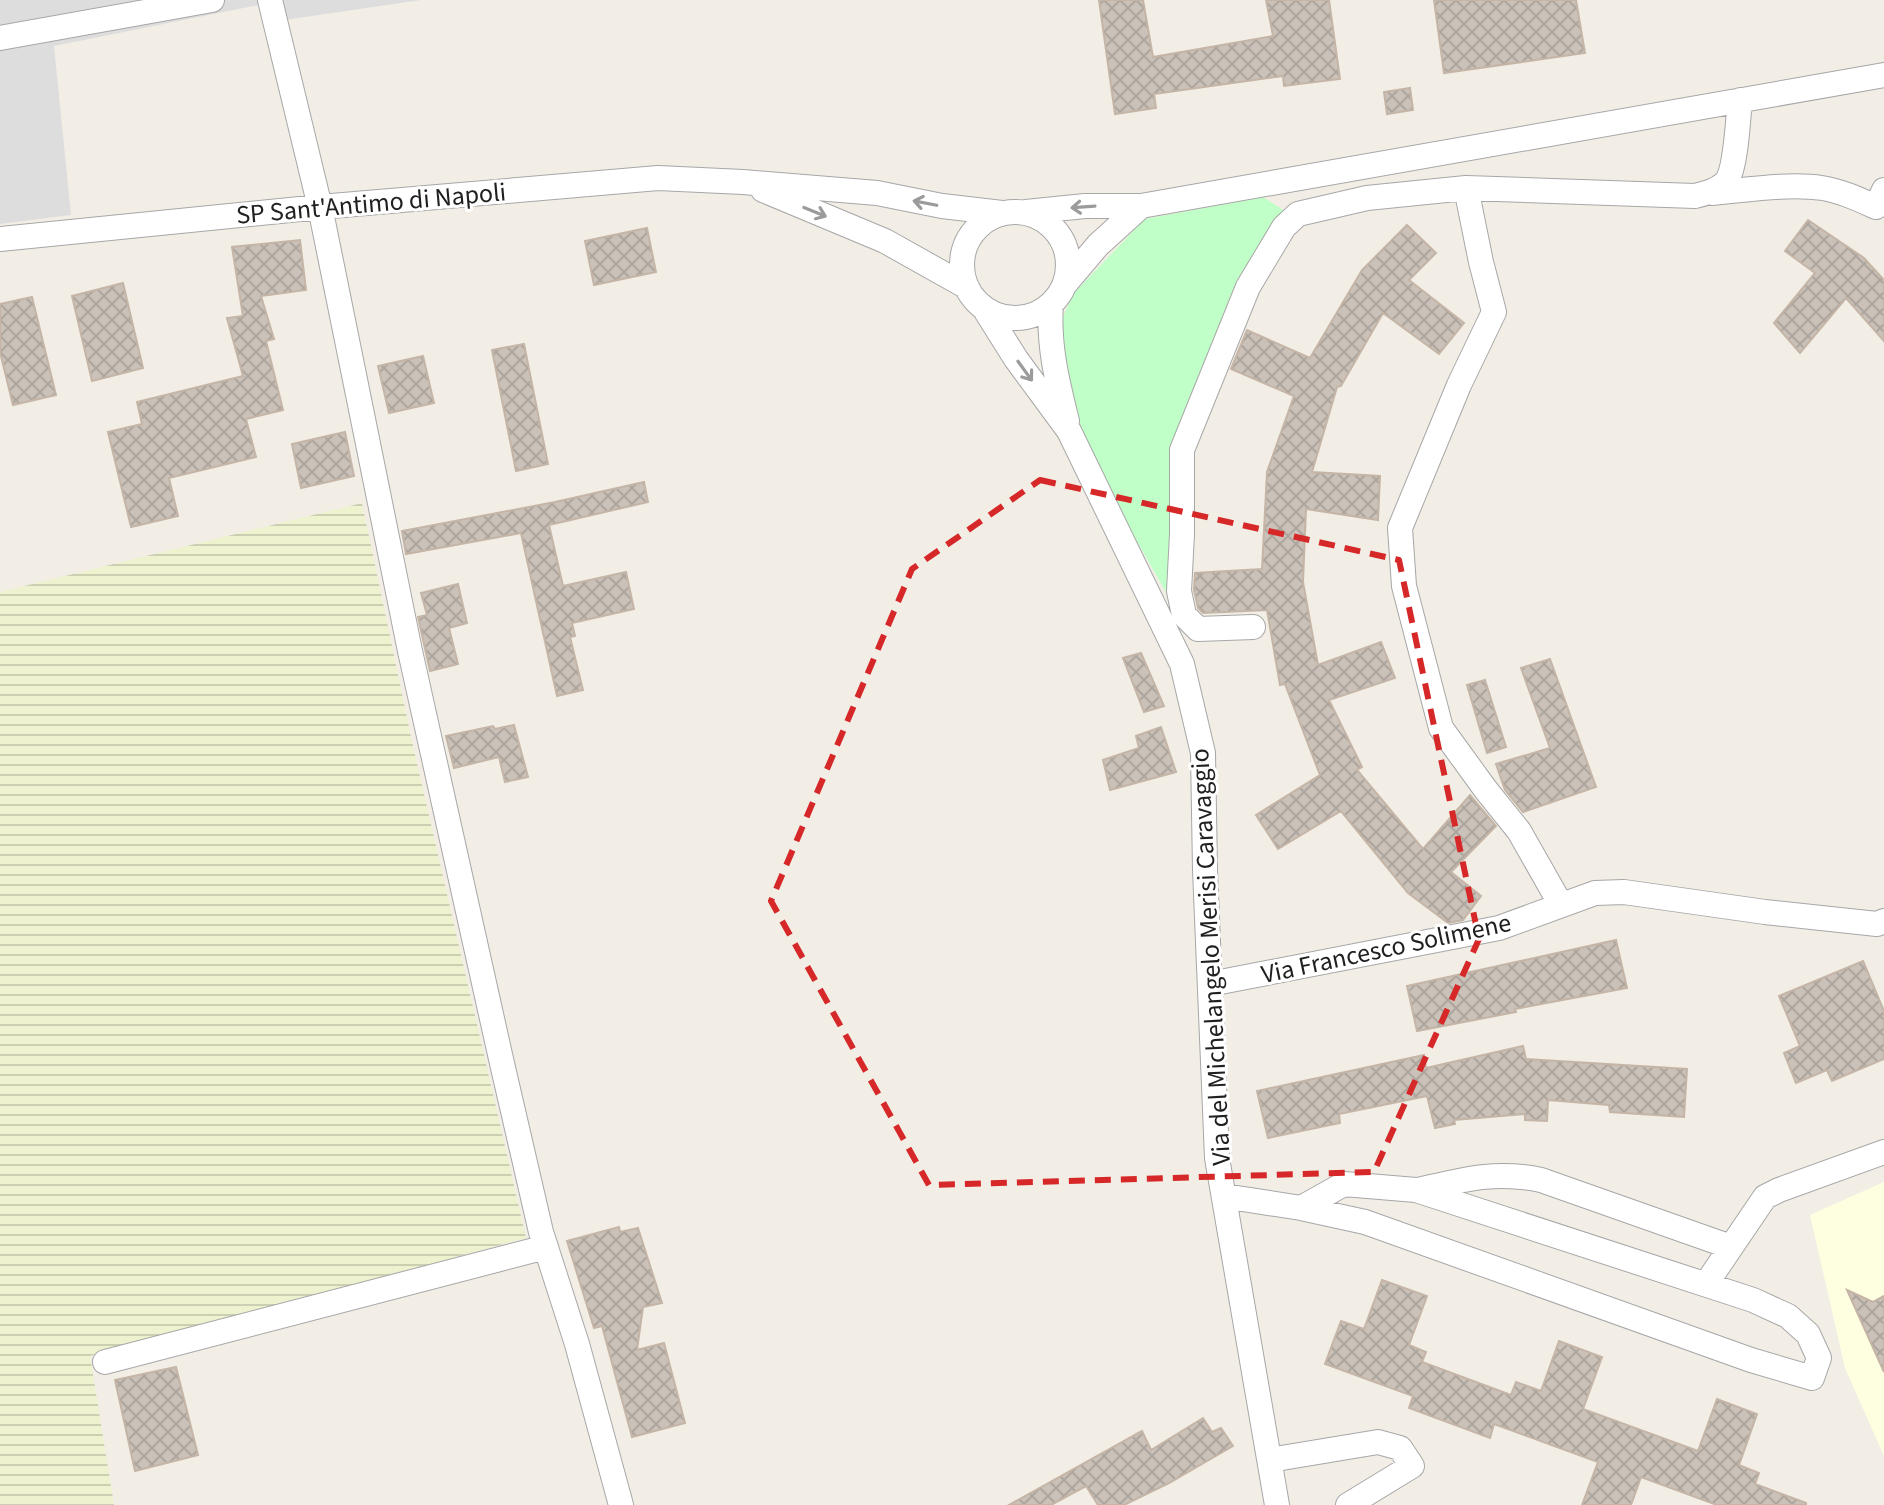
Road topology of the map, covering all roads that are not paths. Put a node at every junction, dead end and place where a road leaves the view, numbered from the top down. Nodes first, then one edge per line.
1 (212, 0) edge
2 (270, 0) edge
3 (0, 38) edge
4 (1884, 75) edge
5 (1740, 100) junction
6 (743, 182) junction
7 (1466, 188) junction
8 (1712, 193) junction
9 (1881, 203) edge
10 (1141, 206) junction
11 (320, 207) junction
12 (1014, 213) junction
13 (0, 239) edge
14 (967, 287) junction
15 (1058, 294) junction
16 (984, 308) junction
17 (1069, 431) junction
18 (1253, 627) dead end
19 (1561, 905) junction
20 (1884, 921) edge
21 (1210, 984) junction
22 (1884, 1152) edge
23 (1416, 1190) junction
24 (1224, 1196) junction
25 (1301, 1208) junction
26 (546, 1247) junction
27 (1731, 1247) junction
28 (1706, 1284) junction
29 (105, 1362) dead end
30 (1270, 1460) junction
31 (621, 1505) edge
32 (1277, 1505) edge
33 (1348, 1505) edge

1 - 3 street
2 - 11 street
4 - 5 street, SP Sant'Antimo di Napoli
5 - 8 street
5 - 10 street, SP Sant'Antimo di Napoli
6 - 11 street, SP Sant'Antimo di Napoli
12 -> 6 street, SP Sant'Antimo di Napoli
6 -> 14 street, SP Sant'Antimo di Napoli
7 - 8 street
7 - 18 street
7 - 19 street
8 - 9 street
10 -> 12 street, SP Sant'Antimo di Napoli
10 - 15 street
11 - 13 street, SP Sant'Antimo di Napoli
11 - 26 street
12 - 14 street
12 - 15 street
14 - 16 street
15 - 16 street
15 - 17 street, Via del Michelangelo Merisi Caravaggio
16 -> 17 street, Via del Michelangelo Merisi Caravaggio
17 - 21 street, Via del Michelangelo Merisi Caravaggio
19 - 20 street, Via Francesco Solimene
19 - 21 street, Via Francesco Solimene
21 - 24 street, Via del Michelangelo Merisi Caravaggio
22 - 27 street
23 - 25 street
23 - 27 street
23 - 28 street
24 - 25 street
24 - 30 street, Via del Michelangelo Merisi Caravaggio
25 - 28 street
26 - 29 street
26 - 31 street
27 - 28 street
30 - 32 street, Via del Michelangelo Merisi Caravaggio
30 - 33 street

